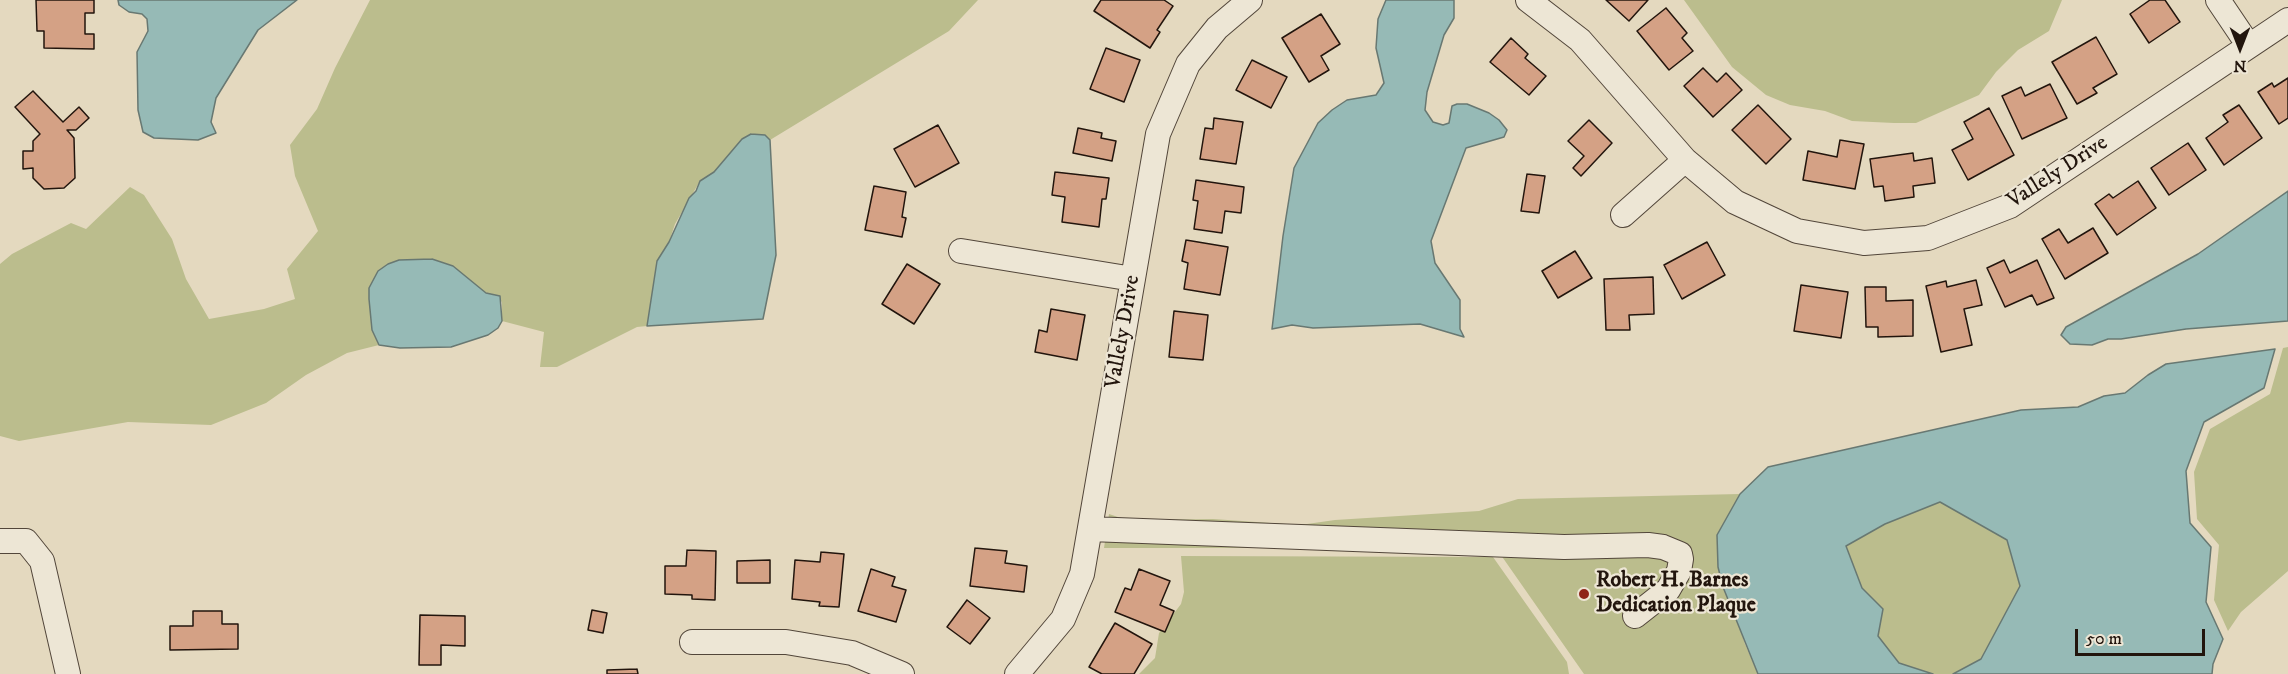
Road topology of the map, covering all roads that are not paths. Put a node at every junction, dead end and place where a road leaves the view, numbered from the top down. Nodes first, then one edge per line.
1 (1250, 0) edge
2 (1528, 0) edge
3 (2218, 0) edge
4 (2288, 20) edge
5 (2249, 46) junction
6 (1685, 160) junction
7 (1623, 215) dead end
8 (961, 251) dead end
9 (1133, 279) junction
10 (1090, 528) junction
11 (0, 541) edge
12 (1635, 616) dead end
13 (692, 642) dead end
14 (68, 674) edge
15 (902, 674) edge
16 (1017, 674) edge

1 - 9 street, Vallely Drive
2 - 6 street, Vallely Drive
3 - 5 street
4 - 5 street, Vallely Drive
5 - 6 street, Vallely Drive
6 - 7 street
8 - 9 street
9 - 10 street, Vallely Drive
10 - 12 street
10 - 16 street, Vallely Drive
11 - 14 street
13 - 15 street

